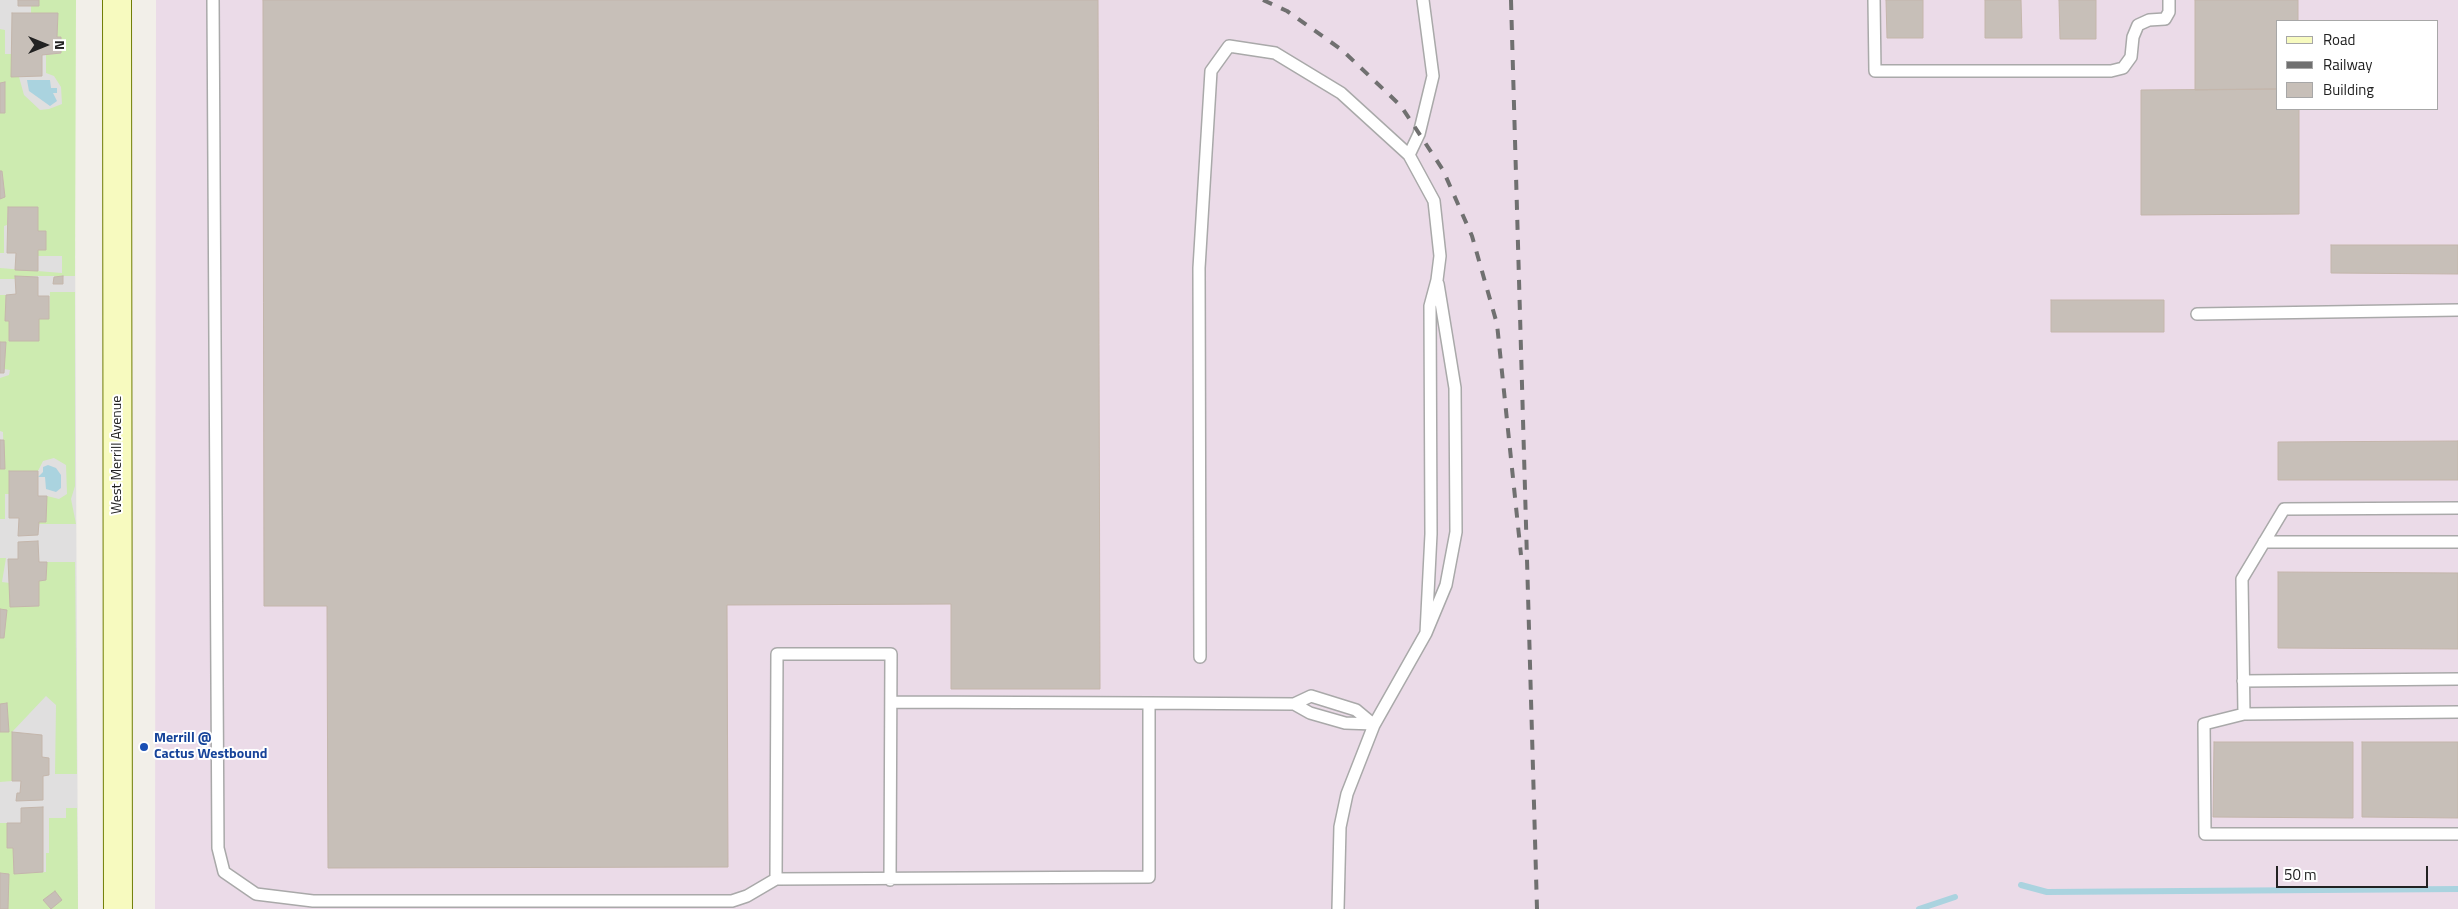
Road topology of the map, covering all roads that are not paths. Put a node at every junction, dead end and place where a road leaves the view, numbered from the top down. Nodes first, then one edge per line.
1 (117, 0) edge
2 (213, 0) edge
3 (1423, 0) edge
4 (1874, 0) edge
5 (2169, 0) edge
6 (1409, 155) junction
7 (1438, 280) junction
8 (2458, 310) edge
9 (2197, 314) dead end
10 (2458, 508) edge
11 (2264, 542) junction
12 (2458, 542) edge
13 (1426, 633) junction
14 (1200, 658) dead end
15 (2458, 680) edge
16 (2243, 681) junction
17 (891, 702) junction
18 (1149, 703) junction
19 (1294, 704) junction
20 (2458, 712) edge
21 (2244, 714) junction
22 (1374, 724) junction
23 (2458, 834) edge
24 (776, 879) junction
25 (890, 880) junction
26 (118, 909) edge
27 (1338, 909) edge

1 - 26 main road, West Merrill Avenue
2 - 24 lane
3 - 6 lane
4 - 5 lane
6 - 7 lane
6 - 14 lane
7 - 13 lane
7 - 13 lane
8 - 9 lane
10 - 11 lane
11 - 12 lane
11 - 16 lane
13 - 22 lane
15 - 16 lane
16 - 21 lane
17 - 18 lane
17 - 24 lane
17 - 25 lane
18 - 19 lane
18 - 25 lane
19 - 22 lane
19 - 22 lane
20 - 21 lane
21 - 23 lane
22 - 27 lane
24 - 25 lane

